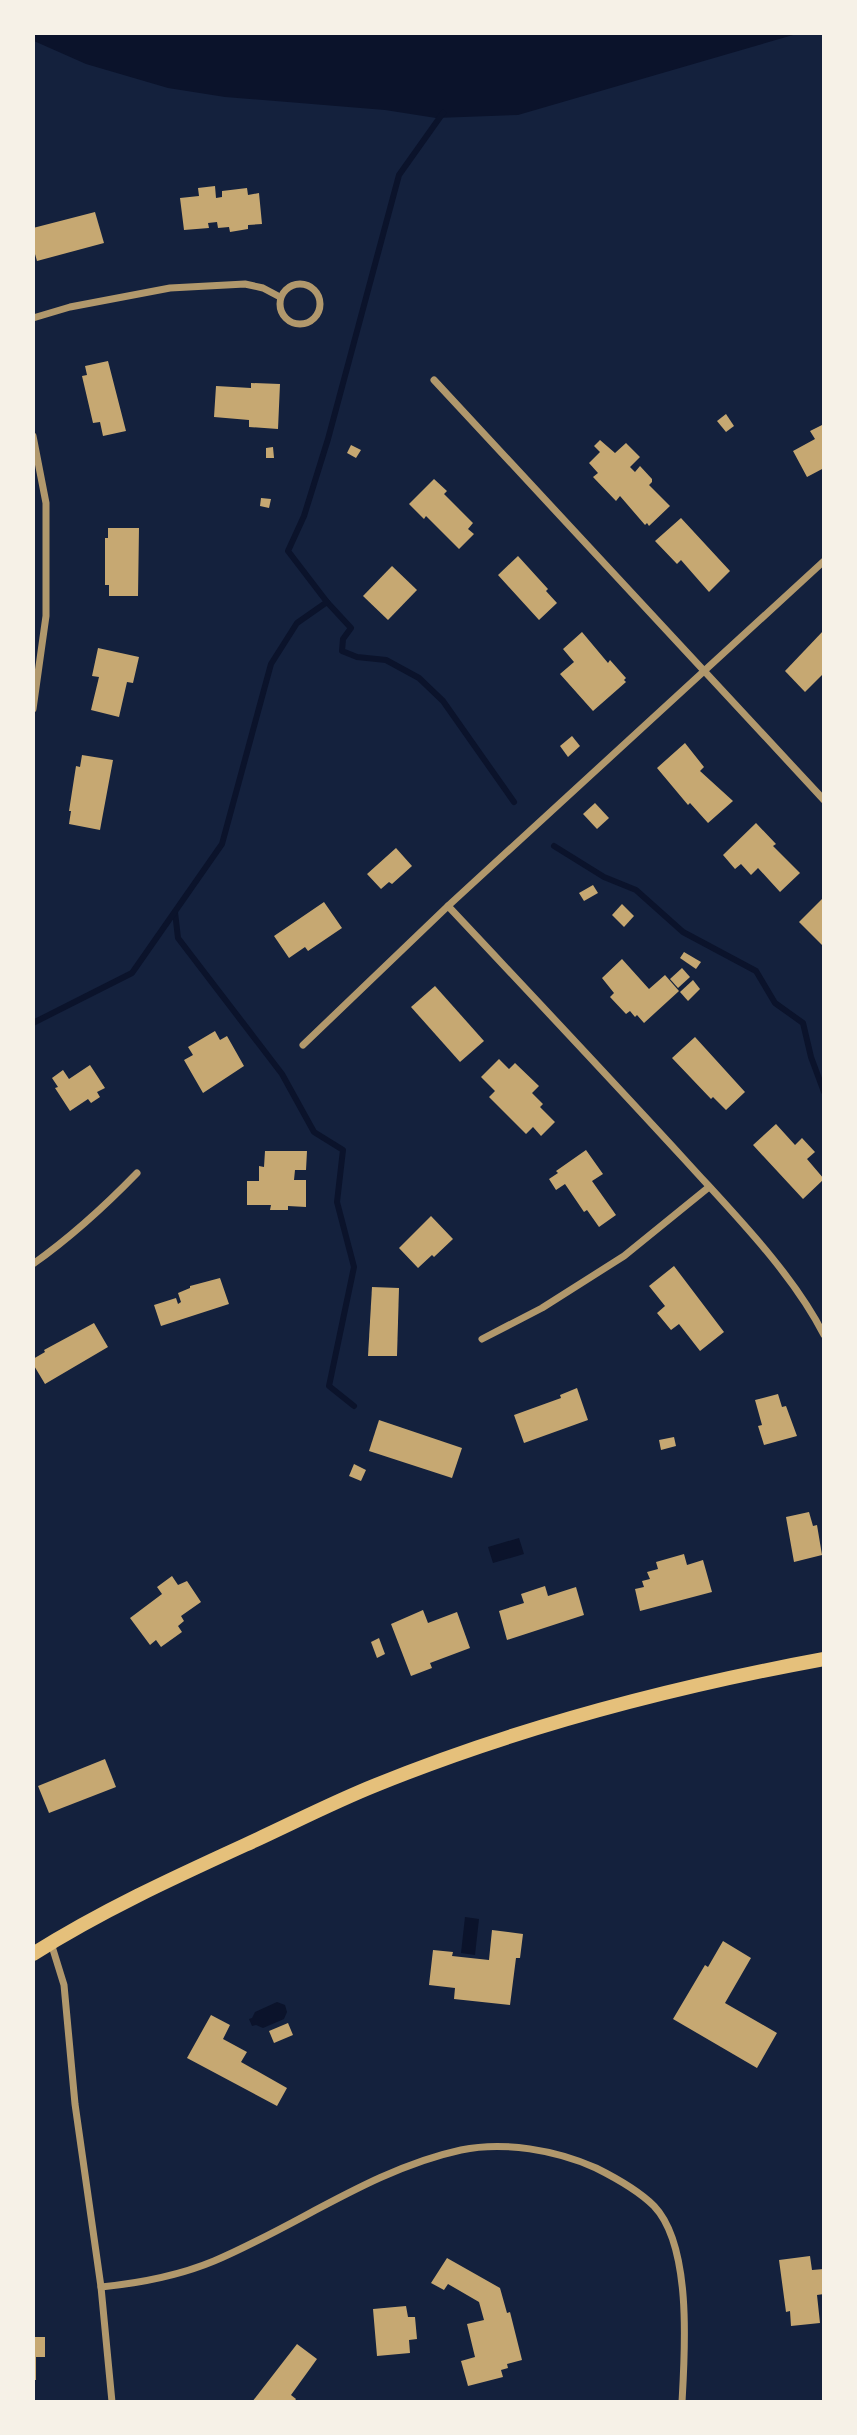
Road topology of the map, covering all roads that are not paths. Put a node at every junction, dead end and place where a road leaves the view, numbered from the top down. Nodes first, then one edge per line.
1 (280, 297) junction
2 (33, 318) edge
3 (433, 380) dead end
4 (33, 436) edge
5 (824, 561) edge
6 (703, 671) junction
7 (33, 709) edge
8 (824, 800) edge
9 (447, 906) junction
10 (303, 1045) dead end
11 (137, 1173) dead end
12 (709, 1187) junction
13 (33, 1264) edge
14 (824, 1335) edge
15 (482, 1339) dead end
16 (824, 1659) edge
17 (51, 1942) junction
18 (33, 1954) edge
19 (101, 2287) junction
20 (112, 2402) edge
21 (682, 2402) edge

1 - 1 street
1 - 2 street
3 - 6 street
4 - 7 street
5 - 6 street
6 - 8 street
6 - 9 street
9 - 10 street
9 - 12 street
11 - 13 street
12 - 14 street
12 - 15 street
16 - 17 main road
17 - 18 main road
17 - 19 street
19 - 20 street
19 - 21 street

